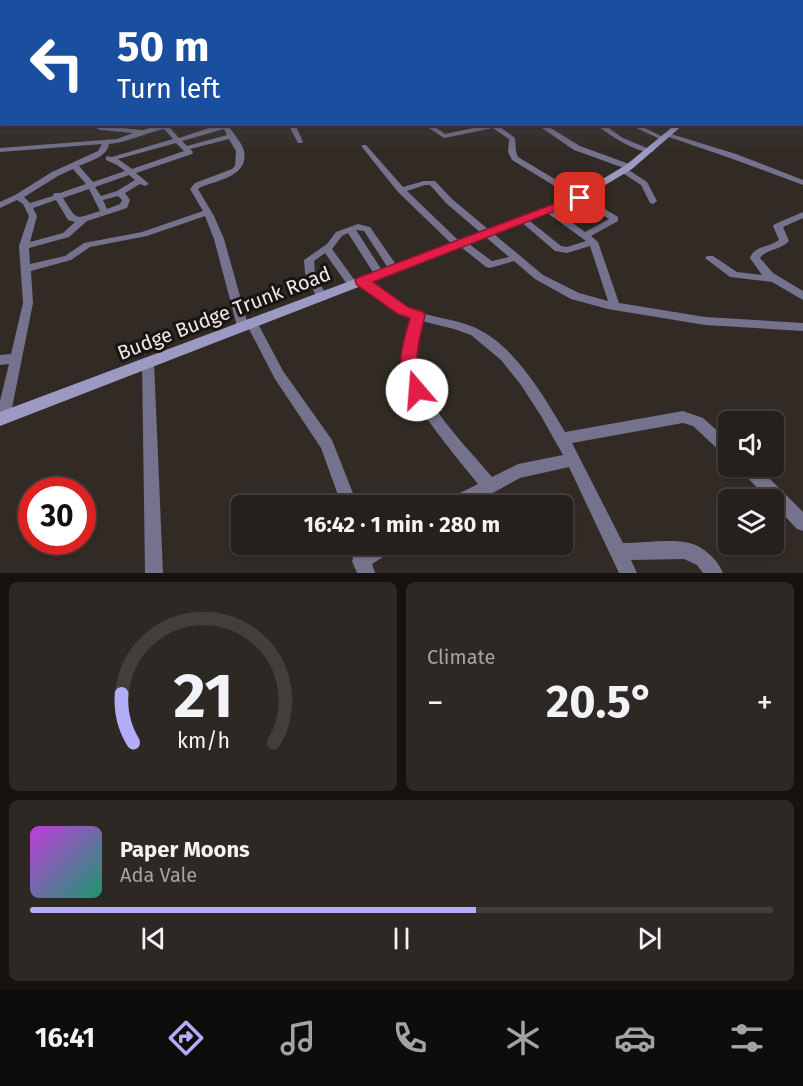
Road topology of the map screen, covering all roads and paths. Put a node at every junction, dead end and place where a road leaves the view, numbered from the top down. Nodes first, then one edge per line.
1 (94, 126) edge
2 (169, 126) edge
3 (222, 126) edge
4 (227, 126) edge
5 (292, 126) edge
6 (429, 126) edge
7 (493, 126) edge
8 (499, 126) edge
9 (542, 126) edge
10 (601, 126) edge
11 (636, 126) edge
12 (679, 126) edge
13 (165, 127) junction
14 (143, 132) junction
15 (232, 136) junction
16 (666, 137) junction
17 (176, 139) junction
18 (300, 142) dead end
19 (106, 143) junction
20 (364, 146) dead end
21 (186, 148) junction
22 (0, 150) edge
23 (650, 150) junction
24 (100, 153) junction
25 (112, 159) junction
26 (73, 165) junction
27 (627, 169) junction
28 (131, 171) junction
29 (803, 175) edge
30 (793, 179) junction
31 (803, 183) edge
32 (90, 184) junction
33 (401, 190) junction
34 (120, 193) junction
35 (57, 195) junction
36 (18, 197) junction
37 (580, 198) junction
38 (98, 200) junction
39 (653, 201) dead end
40 (0, 205) edge
41 (28, 207) junction
42 (549, 210) junction
43 (105, 212) junction
44 (207, 212) junction
45 (803, 215) edge
46 (524, 220) junction
47 (79, 221) junction
48 (351, 229) junction
49 (487, 234) junction
50 (589, 239) junction
51 (460, 244) junction
52 (24, 246) junction
53 (327, 249) junction
54 (515, 258) junction
55 (710, 258) dead end
56 (25, 269) junction
57 (394, 269) junction
58 (380, 274) junction
59 (773, 279) junction
60 (358, 283) junction
61 (803, 296) edge
62 (322, 297) junction
63 (615, 306) junction
64 (417, 315) junction
65 (247, 325) junction
66 (803, 327) edge
67 (14, 358) junction
68 (0, 360) edge
69 (148, 362) junction
70 (1, 418) edge
71 (560, 439) junction
72 (718, 440) edge
73 (572, 460) junction
74 (757, 477) edge
75 (489, 485) junction
76 (346, 495) edge
77 (471, 495) edge
78 (803, 523) edge
79 (618, 552) junction
80 (626, 572) edge
81 (154, 573) edge
82 (714, 573) edge

1 - 14 street
2 - 13 street
3 - 17 street
4 - 15 street
5 - 18 street
6 - 7 street
8 - 37 street
9 - 27 street
10 - 23 street
11 - 16 street
12 - 16 main road, Budge Budge Trunk Road
13 - 14 street
13 - 17 street
14 - 19 street
15 - 21 street
15 - 44 street
16 - 23 main road, Budge Budge Trunk Road
16 - 30 street
17 - 21 street
17 - 25 street
19 - 22 street
19 - 24 street
20 - 33 street
21 - 28 street
23 - 27 main road, Budge Budge Trunk Road
24 - 25 street
24 - 26 street
25 - 28 street
26 - 32 street
26 - 36 street
27 - 37 main road, Budge Budge Trunk Road
27 - 39 street
28 - 32 street
28 - 34 street
29 - 30 street
30 - 31 street
32 - 35 street
32 - 38 street
33 - 49 street
33 - 51 street
34 - 38 street
34 - 43 street
35 - 41 street
35 - 47 street
36 - 40 street
36 - 41 street
37 - 42 main road, Budge Budge Trunk Road
37 - 50 street
38 - 43 street
41 - 52 street
42 - 46 main road, Budge Budge Trunk Road
42 - 50 street
43 - 47 street
44 - 56 street
44 - 65 street
45 - 59 street
46 - 49 main road, Budge Budge Trunk Road
46 - 50 street
47 - 52 street
48 - 53 street
48 - 57 street
48 - 58 street
49 - 51 main road, Budge Budge Trunk Road
49 - 54 street
50 - 63 street
51 - 54 street
51 - 57 main road, Budge Budge Trunk Road
52 - 56 street
53 - 60 street
53 - 62 street
54 - 63 street
55 - 59 street
56 - 67 street
57 - 58 main road, Budge Budge Trunk Road
58 - 60 main road, Budge Budge Trunk Road
59 - 61 street
60 - 62 main road, Budge Budge Trunk Road
60 - 64 street
62 - 65 main road, Budge Budge Trunk Road
63 - 66 street
64 - 71 street
64 - 75 street
65 - 69 main road, Budge Budge Trunk Road
65 - 76 street
67 - 68 street
67 - 70 street
69 - 70 main road, Budge Budge Trunk Road
69 - 81 street
71 - 72 street
71 - 73 street
73 - 75 street
73 - 79 street
74 - 78 street
75 - 77 street
79 - 80 street
79 - 82 street

